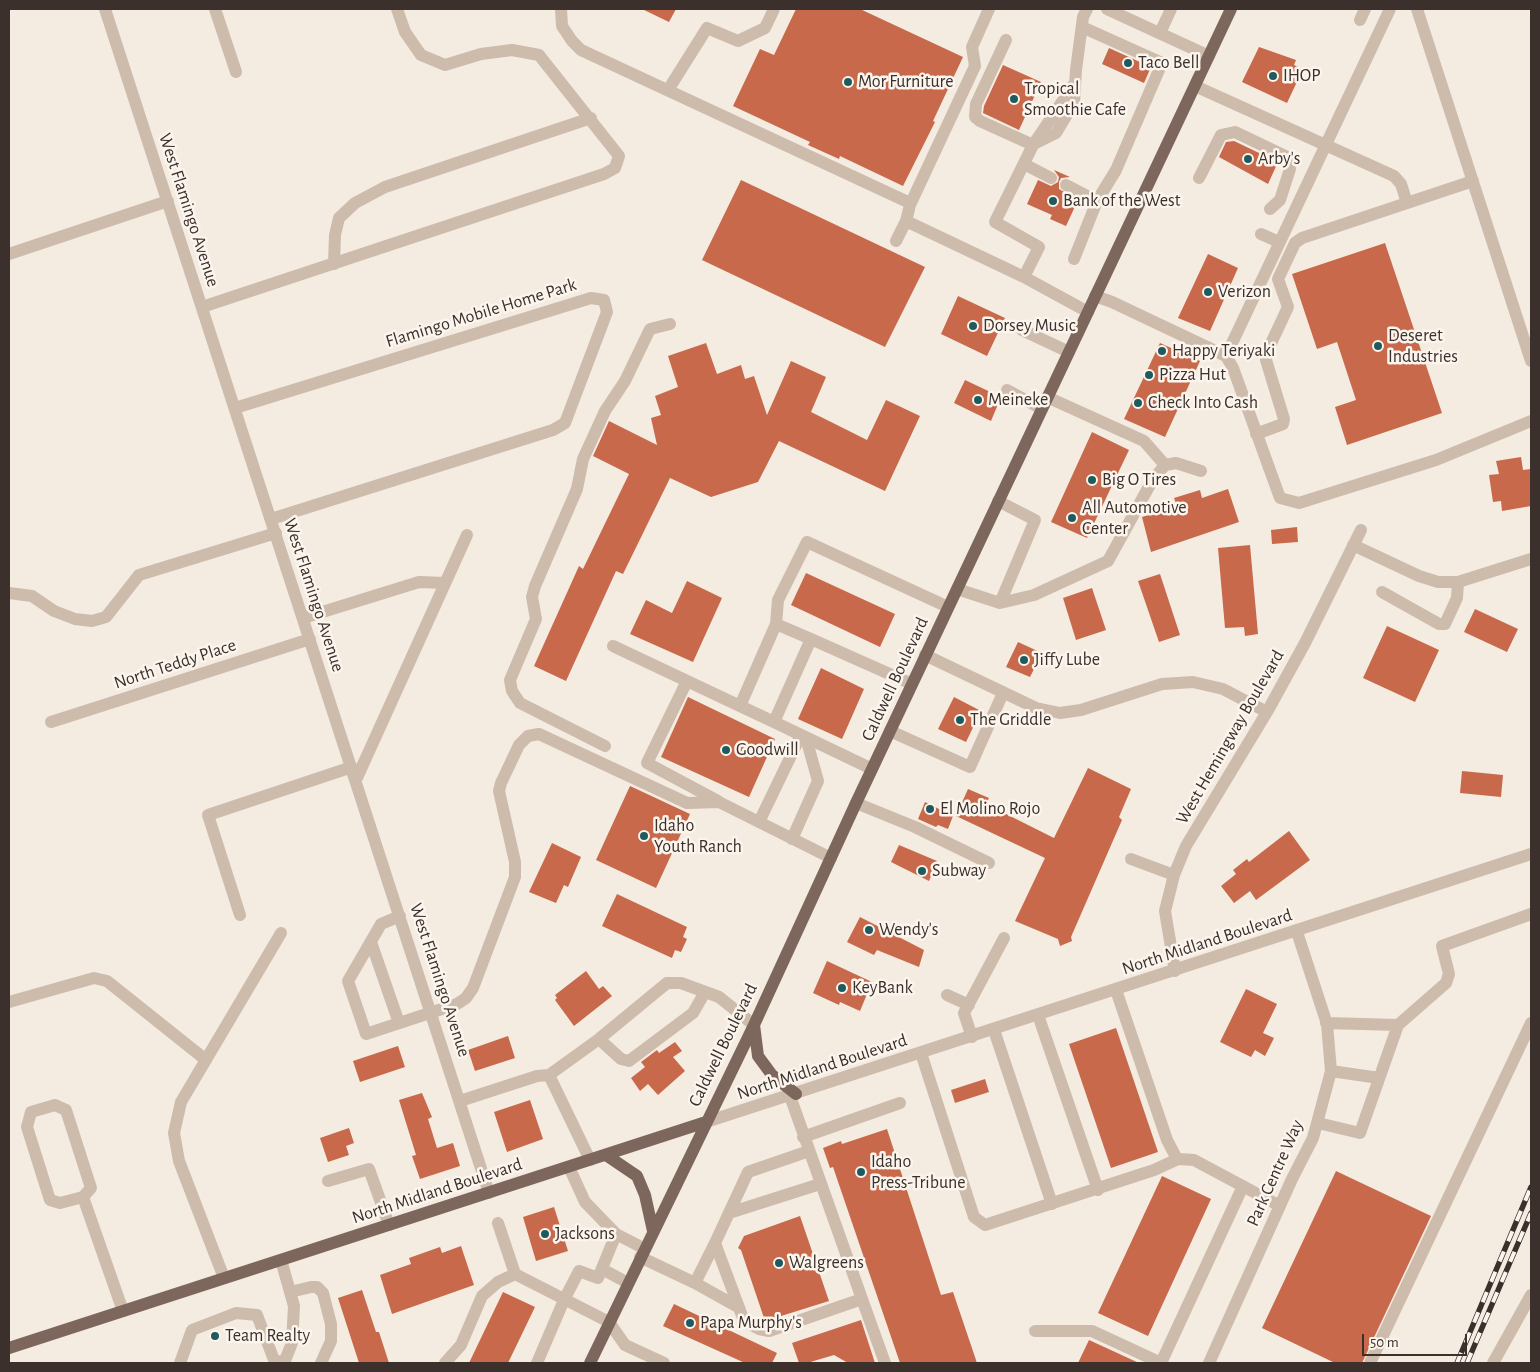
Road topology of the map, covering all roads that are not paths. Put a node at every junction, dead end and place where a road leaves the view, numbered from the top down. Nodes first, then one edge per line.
1 (105, 9) edge
2 (215, 9) edge
3 (397, 9) edge
4 (561, 9) edge
5 (774, 9) edge
6 (989, 9) edge
7 (1087, 9) edge
8 (1107, 9) edge
9 (1171, 9) edge
10 (1231, 9) edge
11 (1390, 9) edge
12 (1417, 9) edge
13 (1082, 27) junction
14 (1160, 33) junction
15 (1006, 40) dead end
16 (1209, 56) junction
17 (236, 72) dead end
18 (1195, 86) junction
19 (668, 90) junction
20 (591, 118) junction
21 (1325, 144) junction
22 (1033, 145) junction
23 (1024, 164) junction
24 (1051, 178) dead end
25 (1199, 178) dead end
26 (1473, 181) junction
27 (1066, 185) dead end
28 (1097, 200) junction
29 (168, 201) junction
30 (910, 203) junction
31 (1407, 203) junction
32 (1270, 209) dead end
33 (906, 221) junction
34 (1261, 234) dead end
35 (896, 241) dead end
36 (1279, 242) junction
37 (9, 254) edge
38 (1074, 259) dead end
39 (334, 264) junction
40 (1024, 277) junction
41 (1095, 296) junction
42 (202, 307) junction
43 (1088, 312) junction
44 (670, 324) dead end
45 (1022, 330) dead end
46 (1068, 352) junction
47 (1226, 356) junction
48 (1531, 362) edge
49 (1007, 390) dead end
50 (1047, 397) junction
51 (235, 408) junction
52 (1042, 409) junction
53 (1531, 421) edge
54 (1256, 434) junction
55 (1165, 465) junction
56 (1201, 471) dead end
57 (998, 500) junction
58 (271, 519) junction
59 (1361, 530) dead end
60 (276, 533) junction
61 (467, 535) dead end
62 (1353, 545) junction
63 (1531, 559) edge
64 (1458, 582) junction
65 (445, 583) junction
66 (956, 589) junction
67 (1382, 592) dead end
68 (9, 593) edge
69 (1000, 603) junction
70 (948, 607) junction
71 (303, 618) junction
72 (776, 624) junction
73 (310, 639) junction
74 (811, 639) junction
75 (613, 646) dead end
76 (925, 655) junction
77 (687, 681) junction
78 (912, 684) junction
79 (1003, 693) junction
80 (740, 706) junction
81 (1267, 712) junction
82 (51, 722) dead end
83 (774, 722) junction
84 (890, 731) junction
85 (804, 736) junction
86 (605, 746) dead end
87 (352, 767) junction
88 (872, 769) junction
89 (356, 780) junction
90 (719, 802) junction
91 (856, 803) junction
92 (759, 822) junction
93 (792, 839) junction
94 (1531, 854) edge
95 (831, 858) junction
96 (1131, 859) dead end
97 (989, 863) dead end
98 (1174, 875) junction
99 (1531, 914) edge
100 (240, 915) dead end
101 (400, 916) junction
102 (1297, 932) junction
103 (281, 933) dead end
104 (1004, 938) dead end
105 (370, 942) junction
106 (1175, 971) junction
107 (1116, 990) junction
108 (705, 992) junction
109 (947, 994) dead end
110 (9, 1002) edge
111 (969, 1005) junction
112 (432, 1012) junction
113 (1038, 1015) junction
114 (399, 1023) junction
115 (1326, 1023) junction
116 (1531, 1023) edge
117 (754, 1024) junction
118 (1398, 1025) junction
119 (994, 1030) junction
120 (972, 1037) junction
121 (599, 1039) junction
122 (921, 1053) junction
123 (206, 1060) junction
124 (1331, 1071) junction
125 (548, 1075) junction
126 (1379, 1078) junction
127 (793, 1095) junction
128 (460, 1101) junction
129 (900, 1103) dead end
130 (706, 1122) junction
131 (1318, 1123) junction
132 (803, 1137) junction
133 (809, 1150) junction
134 (606, 1155) junction
135 (590, 1160) junction
136 (1177, 1160) junction
137 (569, 1167) junction
138 (328, 1181) dead end
139 (820, 1184) junction
140 (1242, 1186) junction
141 (1098, 1190) junction
142 (489, 1193) junction
143 (83, 1197) junction
144 (1052, 1204) junction
145 (1280, 1206) junction
146 (730, 1213) junction
147 (498, 1223) dead end
148 (388, 1225) junction
149 (653, 1231) junction
150 (616, 1234) junction
151 (715, 1243) junction
152 (642, 1253) junction
153 (281, 1260) junction
154 (602, 1269) junction
155 (515, 1274) junction
156 (224, 1278) junction
157 (628, 1283) junction
158 (695, 1283) junction
159 (290, 1292) junction
160 (1531, 1296) edge
161 (564, 1300) junction
162 (862, 1300) junction
163 (738, 1307) junction
164 (123, 1311) junction
165 (609, 1322) junction
166 (1035, 1331) dead end
167 (9, 1348) edge
168 (1210, 1361) edge
169 (180, 1363) edge
170 (284, 1363) edge
171 (321, 1363) edge
172 (445, 1363) edge
173 (536, 1363) edge
174 (590, 1363) edge
175 (664, 1363) edge
176 (885, 1363) edge
177 (1161, 1363) edge
178 (1223, 1363) edge
179 (1370, 1363) edge
180 (1492, 1363) edge

1 - 29 street, West Flamingo Avenue
2 - 17 street
3 - 20 street
4 - 19 street
5 - 19 street
6 - 30 street
7 - 13 street
8 - 14 street
9 - 14 street
10 - 16 main road, Caldwell Boulevard
11 - 21 street
12 - 26 street
13 - 22 street
13 - 28 street
14 - 16 street
15 - 22 street
16 - 18 main road, Caldwell Boulevard
18 - 21 street
18 - 41 main road, Caldwell Boulevard
19 - 30 street
20 - 39 street
20 - 39 street
21 - 31 street
21 - 36 street
22 - 23 street
23 - 24 street
23 - 40 street
25 - 32 street
26 - 31 street
26 - 48 street
27 - 28 street
28 - 38 street
29 - 37 street
29 - 42 street, West Flamingo Avenue
30 - 33 street
31 - 54 street
33 - 35 street
33 - 40 street
34 - 36 street
36 - 47 street
39 - 42 street
40 - 43 street
41 - 43 main road, Caldwell Boulevard
41 - 47 street
42 - 51 street, West Flamingo Avenue
43 - 46 main road, Caldwell Boulevard
44 - 86 street
45 - 46 street
46 - 50 main road, Caldwell Boulevard
47 - 54 street
49 - 52 street
50 - 52 main road, Caldwell Boulevard
50 - 55 street
51 - 58 street, West Flamingo Avenue
51 - 58 street, Flamingo Mobile Home Park
52 - 57 main road, Caldwell Boulevard
53 - 54 street
55 - 56 street
55 - 69 street
57 - 66 main road, Caldwell Boulevard
57 - 69 street
58 - 60 street, West Flamingo Avenue
59 - 62 street, West Hemingway Boulevard
60 - 68 street
60 - 71 street, West Flamingo Avenue
61 - 65 street
62 - 64 street
62 - 81 street, West Hemingway Boulevard
63 - 64 street
64 - 67 street
65 - 71 street
65 - 89 street
66 - 69 street
66 - 70 main road, Caldwell Boulevard
70 - 72 street
70 - 76 main road, Caldwell Boulevard
71 - 73 street, West Flamingo Avenue
72 - 74 street
72 - 80 street
73 - 82 street, North Teddy Place
73 - 87 street, West Flamingo Avenue
74 - 78 street
74 - 83 street
75 - 77 street
76 - 78 main road, Caldwell Boulevard
76 - 79 street
77 - 80 street
77 - 90 street
78 - 84 main road, Caldwell Boulevard
79 - 81 street
79 - 84 street
80 - 83 street
81 - 98 street, West Hemingway Boulevard
83 - 85 street
84 - 88 main road, Caldwell Boulevard
85 - 88 street
85 - 92 street
85 - 93 street
87 - 89 street, West Flamingo Avenue
87 - 100 street
88 - 91 main road, Caldwell Boulevard
89 - 101 street, West Flamingo Avenue
90 - 92 street
90 - 112 street
91 - 95 main road, Caldwell Boulevard
91 - 97 street
92 - 93 street
93 - 95 street
94 - 102 street, North Midland Boulevard
95 - 117 main road, Caldwell Boulevard
96 - 98 street
98 - 106 street, West Hemingway Boulevard
99 - 118 street
101 - 105 street
101 - 112 street, West Flamingo Avenue
102 - 106 street, North Midland Boulevard
102 - 115 street, Park Centre Way
103 - 123 street
104 - 111 street
105 - 114 street
105 - 114 street
106 - 107 street, North Midland Boulevard
107 - 113 street, North Midland Boulevard
107 - 136 street
108 - 117 street
108 - 121 street
108 - 121 street
109 - 111 street
110 - 123 street
111 - 120 street
112 - 114 street
112 - 128 street, West Flamingo Avenue
113 - 119 street, North Midland Boulevard
113 - 141 street
115 - 118 street
115 - 124 street, Park Centre Way
116 - 179 street
117 - 127 main road
117 - 130 main road, Caldwell Boulevard
118 - 126 street
119 - 120 street, North Midland Boulevard
119 - 144 street
120 - 122 street, North Midland Boulevard
121 - 125 street
122 - 127 street, North Midland Boulevard
122 - 144 street
123 - 156 street
124 - 126 street
124 - 131 street, Park Centre Way
125 - 128 street
125 - 135 street
126 - 131 street
127 - 130 street, North Midland Boulevard
127 - 132 street
128 - 142 street, West Flamingo Avenue
129 - 132 street
130 - 134 main road, North Midland Boulevard
130 - 149 main road, Caldwell Boulevard
131 - 145 street, Park Centre Way
132 - 133 street
133 - 139 street
133 - 146 street
134 - 135 main road, North Midland Boulevard
134 - 149 main road
135 - 137 main road, North Midland Boulevard
136 - 140 street
136 - 141 street
137 - 142 main road, North Midland Boulevard
137 - 150 street
138 - 148 street
139 - 146 street
139 - 162 street
140 - 145 street
140 - 177 street
141 - 144 street
142 - 148 main road, North Midland Boulevard
143 - 143 street
143 - 164 street
145 - 168 street, Park Centre Way
146 - 151 street
147 - 155 street
148 - 153 main road, North Midland Boulevard
149 - 152 main road, Caldwell Boulevard
150 - 152 street
150 - 154 street
151 - 158 street
151 - 163 street
152 - 157 main road, Caldwell Boulevard
152 - 158 street
153 - 156 main road, North Midland Boulevard
153 - 159 street
154 - 157 street
154 - 161 street
155 - 161 street
155 - 172 street
156 - 164 main road, North Midland Boulevard
157 - 165 main road, Caldwell Boulevard
158 - 163 street
159 - 170 street
159 - 171 street
160 - 180 street
161 - 165 street
161 - 173 street
162 - 163 street
162 - 176 street
164 - 167 main road, North Midland Boulevard
165 - 174 main road, Caldwell Boulevard
165 - 175 street
166 - 177 street
168 - 178 street
169 - 170 street

